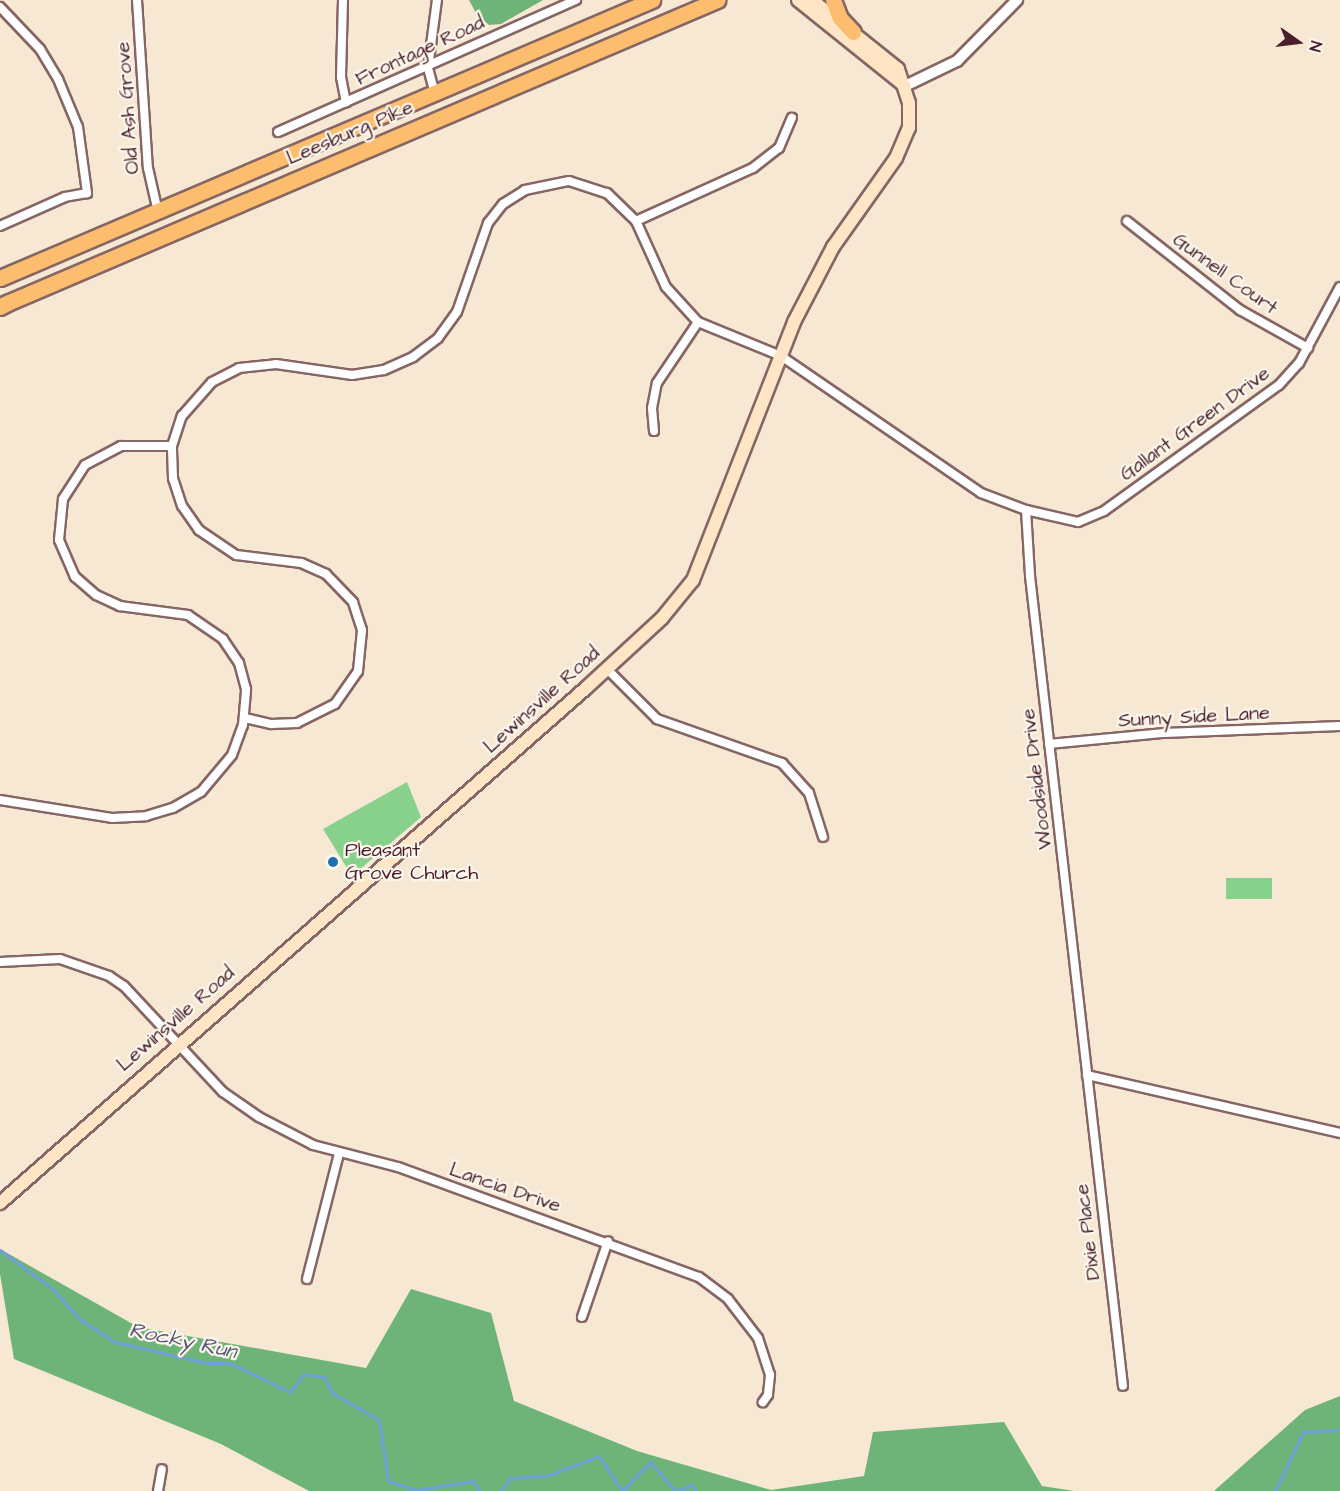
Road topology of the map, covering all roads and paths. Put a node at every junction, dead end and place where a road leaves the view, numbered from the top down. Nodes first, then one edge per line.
1 (136, 0) edge
2 (343, 0) edge
3 (437, 0) edge
4 (576, 0) edge
5 (652, 0) edge
6 (717, 0) edge
7 (798, 0) edge
8 (812, 0) edge
9 (833, 0) edge
10 (1017, 0) edge
11 (0, 7) edge
12 (853, 32) junction
13 (428, 68) junction
14 (905, 86) junction
15 (435, 94) junction
16 (346, 103) junction
17 (792, 118) dead end
18 (278, 132) dead end
19 (158, 212) junction
20 (636, 221) junction
21 (1127, 221) dead end
22 (0, 226) edge
23 (0, 278) edge
24 (1340, 287) edge
25 (3, 305) edge
26 (698, 322) junction
27 (1308, 348) junction
28 (781, 356) junction
29 (654, 431) dead end
30 (172, 446) junction
31 (1026, 510) junction
32 (607, 669) junction
33 (245, 718) junction
34 (1340, 726) edge
35 (1049, 744) junction
36 (0, 800) edge
37 (823, 837) dead end
38 (0, 962) edge
39 (177, 1044) junction
40 (1087, 1075) junction
41 (1340, 1133) edge
42 (339, 1153) junction
43 (0, 1203) edge
44 (608, 1241) junction
45 (307, 1279) dead end
46 (582, 1317) dead end
47 (1124, 1386) dead end
48 (763, 1402) dead end
49 (162, 1470) dead end
50 (158, 1491) edge

1 - 19 street, Old Ash Grove
2 - 16 street
3 - 13 street
4 - 13 street, Frontage Road
5 - 15 highway, Leesburg Pike
6 - 25 highway, Leesburg Pike
7 - 14 main road
8 - 12 main road, Lewinsville Road
9 - 12 highway
10 - 14 street
11 - 22 street
12 - 14 main road, Lewinsville Road
13 - 15 street
13 - 16 street, Frontage Road
14 - 28 main road, Lewinsville Road
15 - 19 highway, Leesburg Pike
16 - 18 street, Frontage Road
17 - 20 street
19 - 23 highway, Leesburg Pike
20 - 26 street
20 - 30 street
21 - 27 street, Gunnell Court
24 - 27 street, Gallant Green Drive
26 - 28 street
26 - 29 street
27 - 31 street, Gallant Green Drive
28 - 31 street
28 - 32 main road, Lewinsville Road
30 - 33 street
30 - 33 street
31 - 35 street, Woodside Drive
32 - 37 street
32 - 39 main road, Lewinsville Road
33 - 36 street
34 - 35 street, Sunny Side Lane
35 - 40 street, Woodside Drive
38 - 39 street, Lancia Drive
39 - 42 street, Lancia Drive
39 - 43 main road, Lewinsville Road
40 - 41 street
40 - 47 street, Dixie Place
42 - 44 street, Lancia Drive
42 - 45 street
44 - 46 street
44 - 48 street, Lancia Drive
49 - 50 street

